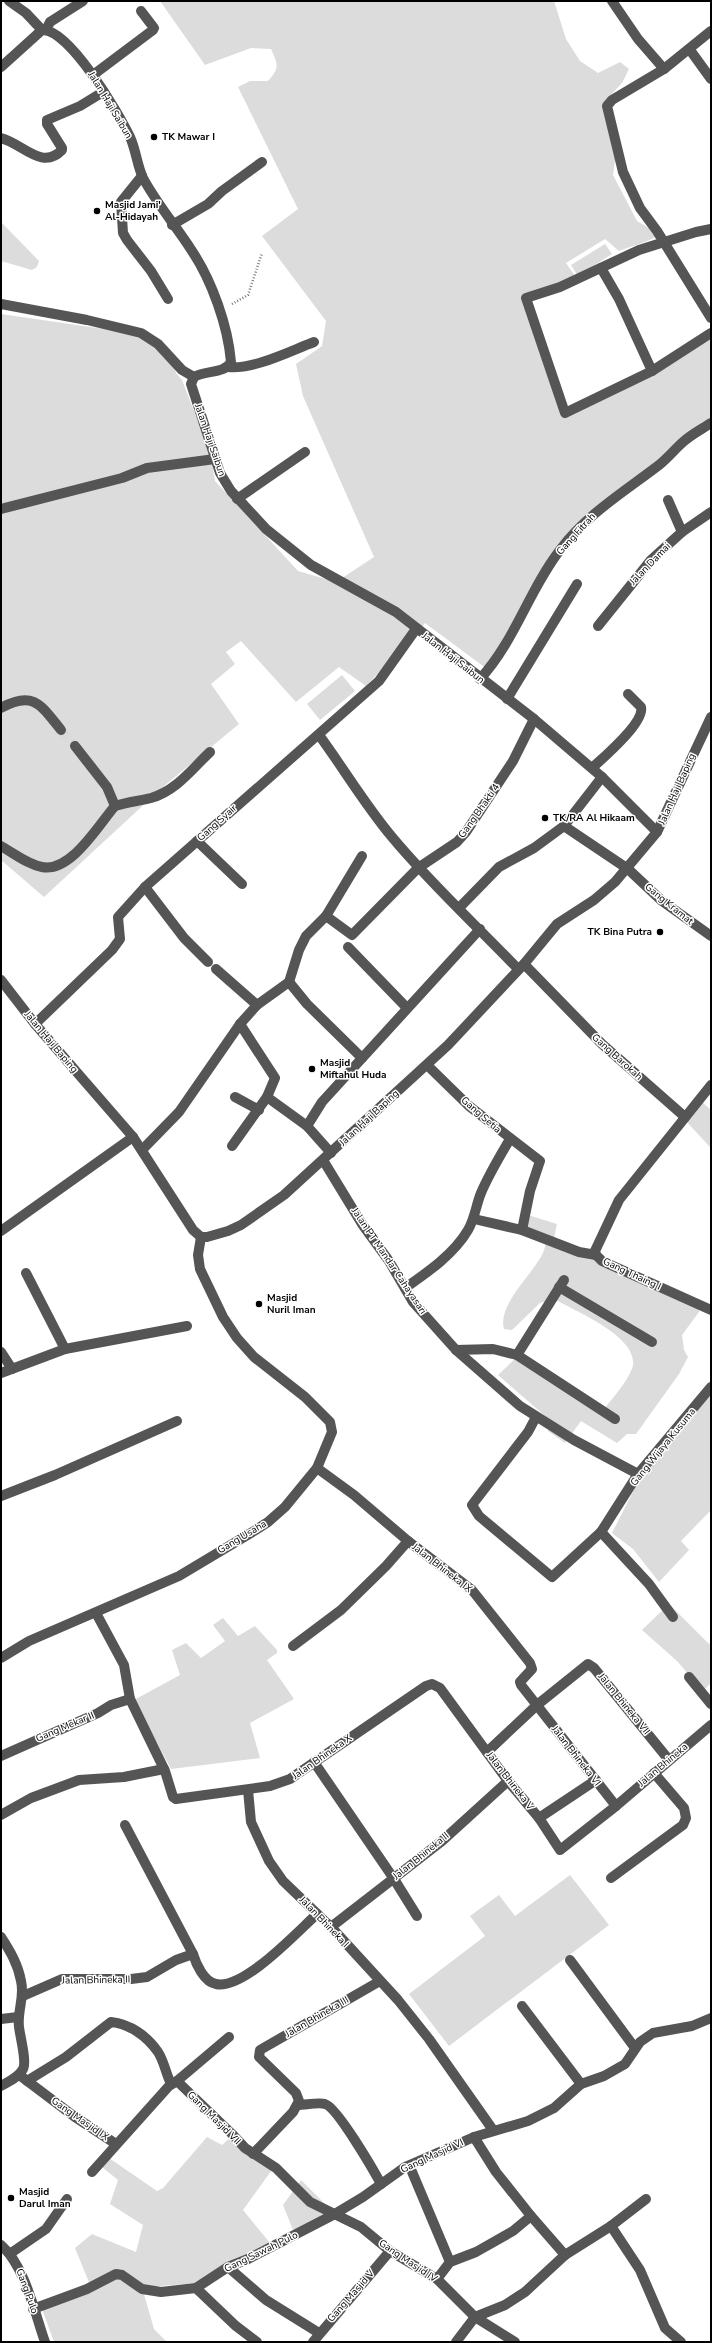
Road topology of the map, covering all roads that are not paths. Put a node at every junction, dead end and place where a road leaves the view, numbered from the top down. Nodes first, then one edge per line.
1 (10, 1) edge
2 (22, 1) edge
3 (83, 1) edge
4 (612, 1) edge
5 (141, 11) dead end
6 (26, 13) junction
7 (44, 30) junction
8 (711, 31) edge
9 (690, 50) junction
10 (1, 67) edge
11 (664, 70) junction
12 (93, 75) junction
13 (711, 79) edge
14 (103, 92) junction
15 (1, 138) edge
16 (262, 162) dead end
17 (142, 176) junction
18 (172, 225) junction
19 (711, 229) edge
20 (664, 243) junction
21 (601, 268) junction
22 (168, 299) dead end
23 (1, 304) edge
24 (711, 318) edge
25 (711, 333) edge
26 (314, 342) dead end
27 (228, 367) junction
28 (652, 371) junction
29 (194, 376) junction
30 (711, 423) edge
31 (305, 452) dead end
32 (215, 459) junction
33 (237, 499) junction
34 (668, 500) dead end
35 (1, 509) edge
36 (711, 512) edge
37 (682, 532) junction
38 (577, 584) dead end
39 (598, 626) dead end
40 (416, 629) junction
41 (480, 679) junction
42 (628, 694) dead end
43 (508, 699) junction
44 (1, 708) edge
45 (711, 717) edge
46 (534, 719) junction
47 (61, 730) tunnel mouth
48 (319, 735) junction
49 (75, 746) tunnel mouth
50 (210, 752) dead end
51 (592, 768) junction
52 (602, 777) junction
53 (115, 806) junction
54 (564, 826) junction
55 (657, 832) junction
56 (197, 841) junction
57 (1, 846) edge
58 (362, 856) dead end
59 (418, 868) junction
60 (628, 869) junction
61 (242, 884) dead end
62 (146, 887) junction
63 (459, 908) junction
64 (326, 916) junction
65 (480, 929) junction
66 (711, 936) edge
67 (348, 947) dead end
68 (208, 962) dead end
69 (521, 967) junction
70 (216, 969) dead end
71 (1, 980) edge
72 (289, 982) junction
73 (257, 1005) junction
74 (406, 1008) junction
75 (35, 1024) junction
76 (240, 1024) junction
77 (362, 1058) junction
78 (427, 1065) junction
79 (711, 1085) edge
80 (235, 1097) dead end
81 (267, 1097) junction
82 (259, 1110) junction
83 (685, 1117) junction
84 (306, 1126) junction
85 (133, 1137) junction
86 (510, 1139) junction
87 (232, 1146) dead end
88 (142, 1150) junction
89 (331, 1152) junction
90 (324, 1160) junction
91 (474, 1219) junction
92 (1, 1230) edge
93 (522, 1230) junction
94 (202, 1237) junction
95 (596, 1255) junction
96 (26, 1273) dead end
97 (405, 1288) junction
98 (711, 1310) edge
99 (187, 1326) dead end
100 (652, 1342) dead end
101 (65, 1349) junction
102 (456, 1350) junction
103 (1, 1352) edge
104 (517, 1355) junction
105 (12, 1369) junction
106 (1, 1374) edge
107 (710, 1390) edge
108 (536, 1417) junction
109 (615, 1419) dead end
110 (177, 1420) dead end
111 (316, 1468) junction
112 (638, 1474) junction
113 (1, 1496) edge
114 (601, 1532) junction
115 (408, 1541) junction
116 (96, 1613) junction
117 (673, 1617) dead end
118 (293, 1646) dead end
119 (1, 1658) edge
120 (689, 1677) dead end
121 (440, 1688) joint
122 (130, 1699) junction
123 (711, 1704) edge
124 (537, 1706) junction
125 (711, 1725) edge
126 (487, 1752) junction
127 (1, 1756) edge
128 (669, 1760) junction
129 (314, 1762) junction
130 (164, 1769) junction
131 (654, 1773) junction
132 (596, 1780) junction
133 (508, 1781) junction
134 (248, 1790) junction
135 (616, 1806) junction
136 (1, 1815) edge
137 (539, 1818) junction
138 (125, 1825) dead end
139 (611, 1878) dead end
140 (394, 1879) junction
141 (318, 1914) junction
142 (417, 1916) dead end
143 (331, 1927) junction
144 (1, 1937) edge
145 (193, 1954) junction
146 (570, 1960) dead end
147 (380, 1981) junction
148 (23, 1996) junction
149 (522, 2006) dead end
150 (711, 2018) edge
151 (1, 2019) edge
152 (18, 2019) junction
153 (230, 2037) dead end
154 (636, 2048) junction
155 (23, 2078) junction
156 (174, 2083) junction
157 (581, 2084) junction
158 (1, 2086) edge
159 (298, 2105) junction
160 (493, 2130) junction
161 (474, 2137) junction
162 (116, 2144) junction
163 (253, 2154) junction
164 (410, 2166) junction
165 (92, 2172) dead end
166 (381, 2184) junction
167 (67, 2199) dead end
168 (646, 2199) dead end
169 (333, 2215) junction
170 (531, 2216) junction
171 (611, 2226) junction
172 (1, 2245) edge
173 (390, 2251) junction
174 (11, 2253) junction
175 (565, 2255) junction
176 (450, 2262) junction
177 (228, 2267) junction
178 (437, 2279) junction
179 (196, 2288) junction
180 (33, 2309) junction
181 (475, 2317) junction
182 (319, 2333) junction
183 (45, 2342) edge
184 (257, 2342) edge
185 (312, 2342) edge
186 (456, 2342) edge
187 (515, 2342) edge
188 (680, 2342) edge

1 - 6 street
2 - 6 street
3 - 7 street
4 - 11 street
5 - 12 street
6 - 7 street, Jalan Haji Saibun
7 - 10 street
7 - 12 street, Jalan Haji Saibun
8 - 9 street
9 - 11 street
9 - 13 street
11 - 20 street
12 - 14 street, Jalan Haji Saibun
14 - 15 street
14 - 17 street, Jalan Haji Saibun
16 - 18 street
17 - 18 street, Jalan Haji Saibun
17 - 22 street
18 - 27 street, Jalan Haji Saibun
19 - 20 street
20 - 21 street
20 - 24 street
21 - 28 street
21 - 28 street
23 - 29 street
25 - 28 street
26 - 27 street
27 - 29 street
29 - 32 street, Jalan Haji Saibun
30 - 41 street, Gang Fitrah
31 - 33 street
32 - 33 street, Jalan Haji Saibun
32 - 35 street
33 - 40 street, Jalan Haji Saibun
34 - 37 street
36 - 37 street, Jalan Damai
37 - 39 street, Jalan Damai
38 - 43 street
40 - 41 street, Jalan Haji Saibun
40 - 48 street, Gang Syair
41 - 43 street, Jalan Haji Saibun
42 - 51 street
43 - 46 street, Jalan Haji Saibun
44 - 47 street
45 - 55 street, Jalan Haji Baping
46 - 51 street, Jalan Haji Saibun
46 - 59 street, Gang Bhakti 4
48 - 56 street, Gang Syair
48 - 59 street, Gang Barokah
49 - 53 street
50 - 53 street
51 - 52 street, Jalan Haji Saibun
52 - 54 street
52 - 55 street, Jalan Haji Saibun
53 - 57 street
54 - 60 street, Gang Kramat
54 - 63 street
55 - 60 street, Jalan Haji Baping
56 - 61 street
56 - 62 street, Gang Syair
58 - 64 street
59 - 63 street, Gang Barokah
59 - 64 street, Gang Bhakti 4
60 - 66 street, Gang Kramat
60 - 69 street, Jalan Haji Baping
62 - 68 street
62 - 75 street, Gang Syair
63 - 65 street, Gang Barokah
64 - 72 street
65 - 69 street, Gang Barokah
65 - 74 street
67 - 74 street
69 - 78 street, Jalan Haji Baping
69 - 83 street, Gang Barokah
70 - 73 street
71 - 75 street, Jalan Haji Baping
72 - 73 street
72 - 77 street
73 - 76 street
74 - 77 street
75 - 85 street, Jalan Haji Baping
76 - 81 street
76 - 88 street
77 - 84 street
78 - 86 street, Gang Setia
78 - 89 street, Jalan Haji Baping
79 - 83 street
80 - 82 street
81 - 82 street
81 - 84 street
82 - 87 street
83 - 95 street, Gang Thaing I
84 - 89 street
85 - 88 street, Jalan Haji Baping
85 - 92 street
86 - 91 street
86 - 93 street, Gang Setia
88 - 94 street, Jalan Haji Baping
89 - 90 street, Jalan Haji Baping
90 - 94 street, Jalan Haji Baping
90 - 97 street, Jalan PT Mandar Cahayasari
91 - 93 street
91 - 97 street
93 - 95 street
94 - 111 street, Gang Usaha
95 - 98 street, Gang Thaing I
96 - 101 street
97 - 102 street, Jalan PT Mandar Cahayasari
99 - 101 street
100 - 104 street
101 - 105 street
102 - 104 street
102 - 108 street, Jalan PT Mandar Cahayasari
103 - 105 street
104 - 109 street
105 - 106 street
107 - 112 street, Gang Wijaya Kusuma
108 - 112 street, Jalan PT Mandar Cahayasari
108 - 114 street, Gang Wijaya Kusuma
110 - 113 street
111 - 115 street, Jalan Bhineka IX
111 - 116 street, Gang Usaha
112 - 114 street, Gang Wijaya Kusuma
114 - 117 street
115 - 118 street
115 - 124 street, Jalan Bhineka IX
116 - 119 street, Gang Usaha
116 - 122 street
120 - 123 street
121 - 126 street, Jalan Bhineka V
121 - 129 street, Jalan Bhineka X
122 - 127 street, Gang Mekar II
122 - 130 street
124 - 126 street
124 - 128 street, Jalan Bhineka VII
124 - 132 street, Jalan Bhineka VI
125 - 128 street, Jalan Bhineka
126 - 133 street, Jalan Bhineka V
128 - 131 street, Jalan Bhineka
129 - 134 street, Jalan Bhineka X
129 - 140 street
130 - 134 street, Jalan Bhineka X
130 - 136 street
131 - 135 street, Jalan Bhineka
131 - 139 street
132 - 135 street, Jalan Bhineka VI
132 - 137 street, Jalan Bhineka V
133 - 137 street, Jalan Bhineka V
133 - 140 street, Jalan Bhineka II
134 - 141 street, Jalan Bhineka I
135 - 137 street, Jalan Bhineka
138 - 145 street
140 - 142 street
140 - 143 street, Jalan Bhineka II
141 - 143 street, Jalan Bhineka I
141 - 145 street
143 - 147 street, Jalan Bhineka I
144 - 148 street
145 - 148 street, Jalan Bhineka II
146 - 154 street
147 - 159 street, Jalan Bhineka III
147 - 160 street, Jalan Bhineka I
148 - 152 street
149 - 157 street
150 - 154 street
151 - 152 street
152 - 155 street
153 - 156 street, Gang Masjid IX
154 - 157 street
155 - 156 street
155 - 158 street
155 - 162 street, Gang Masjid IX
156 - 162 street, Gang Masjid IX
156 - 163 street, Gang Masjid VII
157 - 160 street, Gang Masjid VI
159 - 163 street
159 - 166 street
160 - 161 street, Gang Masjid VI
161 - 164 street, Gang Masjid VI
161 - 170 street
162 - 165 street
163 - 169 street, Gang Masjid VII
164 - 166 street, Gang Masjid VI
164 - 176 street
166 - 169 street, Gang Masjid VI
167 - 174 street
168 - 171 street
169 - 173 street, Gang Masjid IV
169 - 177 street, Gang Sawah Pulo
170 - 175 street
170 - 176 street
171 - 175 street
171 - 188 street
172 - 174 street, Gang Pulo
173 - 178 street, Gang Masjid IV
173 - 182 street, Gang Masjid V
174 - 180 street, Gang Pulo
175 - 181 street
176 - 178 street
177 - 179 street, Gang Sawah Pulo
177 - 182 street
178 - 181 street, Gang Masjid IV
179 - 180 street, Gang Sawah Pulo
179 - 184 street
180 - 183 street, Gang Pulo
181 - 186 street
181 - 187 street, Gang Masjid IV
182 - 185 street, Gang Masjid V

